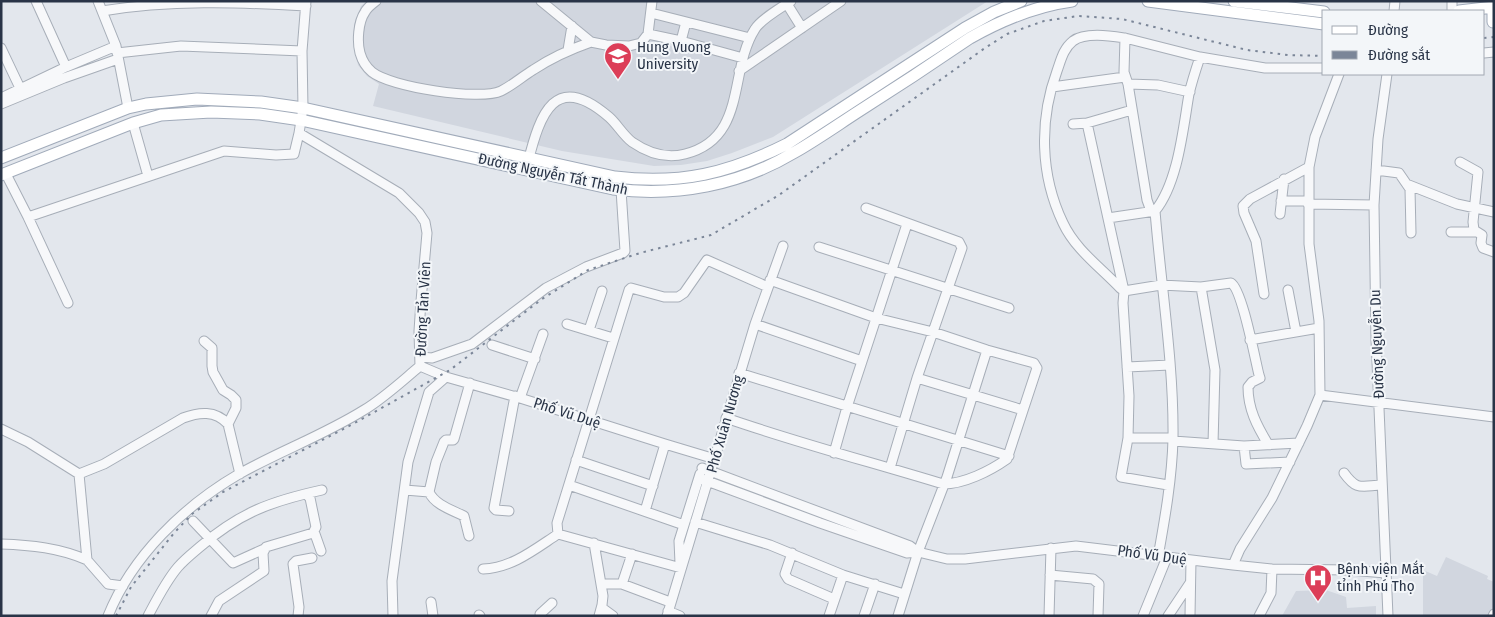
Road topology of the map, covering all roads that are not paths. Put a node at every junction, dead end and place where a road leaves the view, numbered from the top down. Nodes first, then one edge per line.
1 (36, 1) edge
2 (98, 1) edge
3 (376, 1) edge
4 (541, 1) edge
5 (652, 1) edge
6 (841, 1) edge
7 (1021, 1) edge
8 (1072, 1) edge
9 (1148, 1) edge
10 (1234, 1) edge
11 (254, 2) edge
12 (789, 3) edge
13 (306, 4) edge
14 (1492, 6) edge
15 (1277, 9) edge
16 (1466, 10) edge
17 (102, 11) junction
18 (1322, 12) edge
19 (651, 13) junction
20 (686, 22) junction
21 (1494, 22) edge
22 (1322, 23) edge
23 (572, 26) junction
24 (802, 28) junction
25 (648, 34) junction
26 (750, 38) junction
27 (1125, 38) junction
28 (681, 41) junction
29 (591, 42) junction
30 (1, 48) edge
31 (568, 50) junction
32 (302, 51) junction
33 (117, 52) junction
34 (1200, 57) junction
35 (743, 58) junction
36 (66, 67) junction
37 (1322, 68) edge
38 (739, 70) junction
39 (1339, 75) edge
40 (1387, 75) edge
41 (1127, 80) junction
42 (20, 88) junction
43 (1052, 88) junction
44 (1190, 92) junction
45 (1, 98) edge
46 (1, 104) edge
47 (128, 108) junction
48 (303, 108) junction
49 (1132, 110) junction
50 (301, 120) junction
51 (133, 123) junction
52 (1087, 123) junction
53 (1073, 124) dead end
54 (299, 133) junction
55 (529, 157) junction
56 (1, 158) edge
57 (766, 161) junction
58 (1460, 162) dead end
59 (1308, 167) junction
60 (526, 170) junction
61 (1376, 170) junction
62 (3, 175) edge
63 (148, 176) junction
64 (1284, 179) junction
65 (1408, 185) junction
66 (621, 190) junction
67 (1281, 202) junction
68 (1308, 203) junction
69 (1374, 205) junction
70 (866, 208) dead end
71 (1474, 209) junction
72 (1153, 211) junction
73 (1494, 212) edge
74 (1280, 214) dead end
75 (28, 217) junction
76 (1108, 218) junction
77 (907, 224) junction
78 (1451, 232) dead end
79 (1475, 232) junction
80 (1411, 233) dead end
81 (783, 246) dead end
82 (819, 247) dead end
83 (1494, 252) edge
84 (892, 269) junction
85 (769, 284) junction
86 (1161, 285) junction
87 (1201, 287) junction
88 (948, 288) junction
89 (1288, 290) dead end
90 (602, 291) dead end
91 (1124, 291) junction
92 (1264, 294) dead end
93 (68, 303) dead end
94 (1009, 308) dead end
95 (876, 318) junction
96 (567, 324) dead end
97 (755, 324) junction
98 (1319, 328) junction
99 (589, 330) junction
100 (933, 332) junction
101 (1296, 332) junction
102 (543, 334) dead end
103 (613, 338) junction
104 (1250, 340) junction
105 (204, 341) dead end
106 (492, 346) dead end
107 (986, 350) junction
108 (534, 359) junction
109 (421, 361) junction
110 (862, 361) junction
111 (1170, 365) junction
112 (1127, 367) junction
113 (740, 373) junction
114 (446, 376) junction
115 (917, 378) junction
116 (470, 383) junction
117 (972, 395) junction
118 (1320, 396) junction
119 (517, 397) junction
120 (1379, 404) junction
121 (847, 407) junction
122 (1022, 410) junction
123 (726, 418) junction
124 (1494, 418) edge
125 (588, 420) junction
126 (228, 424) junction
127 (904, 424) junction
128 (1, 429) edge
129 (1128, 438) junction
130 (958, 440) junction
131 (1173, 440) junction
132 (1299, 443) junction
133 (664, 444) junction
134 (1213, 444) junction
135 (1268, 444) junction
136 (1244, 446) junction
137 (834, 453) junction
138 (1008, 456) junction
139 (710, 457) junction
140 (576, 460) junction
141 (1290, 462) junction
142 (890, 468) junction
143 (707, 469) junction
144 (1344, 473) dead end
145 (79, 474) junction
146 (240, 474) junction
147 (703, 479) junction
148 (943, 484) junction
149 (569, 485) junction
150 (1168, 485) junction
151 (1382, 485) junction
152 (653, 486) junction
153 (322, 490) dead end
154 (404, 490) junction
155 (429, 492) junction
156 (306, 494) junction
157 (509, 511) dead end
158 (645, 511) junction
159 (193, 521) dead end
160 (695, 522) junction
161 (684, 525) junction
162 (312, 533) junction
163 (558, 534) junction
164 (469, 536) dead end
165 (209, 539) junction
166 (1, 544) edge
167 (594, 544) junction
168 (1051, 548) junction
169 (264, 549) junction
170 (321, 551) dead end
171 (918, 552) junction
172 (792, 553) junction
173 (632, 554) junction
174 (1162, 557) junction
175 (312, 558) dead end
176 (88, 560) junction
177 (1192, 560) junction
178 (1233, 565) junction
179 (681, 568) junction
180 (1272, 569) junction
181 (483, 570) dead end
182 (1386, 573) junction
183 (843, 575) junction
184 (1050, 575) junction
185 (1190, 582) junction
186 (601, 584) junction
187 (622, 584) junction
188 (875, 584) junction
189 (123, 586) junction
190 (904, 594) junction
191 (834, 599) junction
192 (431, 602) dead end
193 (552, 603) dead end
194 (668, 610) edge
195 (539, 612) edge
196 (600, 612) edge
197 (108, 616) edge
198 (148, 616) edge
199 (211, 616) edge
200 (298, 616) edge
201 (393, 616) edge
202 (433, 616) edge
203 (613, 616) edge
204 (680, 616) edge
205 (829, 616) edge
206 (864, 616) edge
207 (898, 616) edge
208 (1050, 616) edge
209 (1098, 616) edge
210 (1143, 616) edge
211 (1168, 616) edge
212 (1190, 616) edge
213 (1259, 616) edge
214 (1388, 616) edge

1 - 36 street
2 - 17 street
3 - 31 street
4 - 23 street
5 - 19 street
6 - 24 street
7 - 57 main road, Đường Nguyễn Tất Thành
8 - 57 main road, Đường Nguyễn Tất Thành
9 - 15 main road
10 - 15 main road
11 - 13 street
11 - 17 street
12 - 24 street
12 - 26 street
13 - 32 street
14 - 16 main road
14 - 21 main road
15 - 18 main road
15 - 22 main road
17 - 33 street
19 - 20 street
19 - 25 street
20 - 26 street
20 - 28 street
23 - 29 street
23 - 31 street
24 - 38 street
25 - 28 street
25 - 29 street
26 - 35 street
27 - 34 street
27 - 41 street
27 - 43 street
28 - 35 street
29 - 31 street
30 - 42 street
32 - 33 street
32 - 48 street
33 - 36 street
33 - 46 street
33 - 47 street
34 - 37 street
34 - 44 street
35 - 38 street
36 - 42 street
38 - 55 street
39 - 59 street
40 - 61 street, Đường Nguyễn Du
41 - 43 street
41 - 44 street
41 - 49 street
42 - 45 street
43 - 91 street
44 - 72 street
47 - 48 main road, Đường Nguyễn Tất Thành
47 - 56 main road, Đường Nguyễn Tất Thành
48 - 50 street
48 - 55 main road, Đường Nguyễn Tất Thành
49 - 52 street
49 - 72 street
50 - 51 main road, Đường Nguyễn Tất Thành
50 - 54 street
50 - 60 main road, Đường Nguyễn Tất Thành
51 - 62 main road, Đường Nguyễn Tất Thành
51 - 63 street
52 - 53 street
52 - 76 street
54 - 63 street
54 - 109 street, Đường Tản Viên
55 - 57 main road, Đường Nguyễn Tất Thành
55 - 60 street
57 - 66 main road, Đường Nguyễn Tất Thành
58 - 71 street
59 - 64 street
59 - 68 street
60 - 66 main road, Đường Nguyễn Tất Thành
61 - 65 street
61 - 69 street, Đường Nguyễn Du
62 - 75 street
63 - 75 street
64 - 67 street
64 - 92 street
65 - 71 street
65 - 80 street
66 - 109 street
67 - 68 street
67 - 74 street
68 - 69 street
68 - 98 street
69 - 120 street, Đường Nguyễn Du
70 - 77 street
71 - 73 street
71 - 79 street
72 - 76 street
72 - 86 street
75 - 93 street
76 - 91 street
77 - 84 street
77 - 88 street
78 - 79 street
79 - 83 street
81 - 85 street, Phố Xuân Nương
82 - 84 street
84 - 88 street
84 - 95 street
85 - 95 street
85 - 97 street, Phố Xuân Nương
85 - 103 street
86 - 87 street
86 - 91 street
86 - 111 street
87 - 104 street
87 - 134 street
88 - 94 street
88 - 100 street
89 - 101 street
90 - 99 street
91 - 112 street
95 - 100 street
95 - 110 street
96 - 99 street
97 - 110 street
97 - 113 street, Phố Xuân Nương
98 - 101 street
98 - 118 street
99 - 103 street
100 - 107 street
100 - 115 street
101 - 104 street
102 - 108 street
103 - 125 street
104 - 135 street
105 - 126 street
106 - 108 street
107 - 117 street
107 - 122 street
108 - 119 street
109 - 114 street, Phố Vũ Duệ
109 - 146 street, Đường Tản Viên
110 - 121 street
111 - 112 street
111 - 131 street
112 - 129 street
113 - 121 street
113 - 123 street, Phố Xuân Nương
114 - 116 street, Phố Vũ Duệ
114 - 154 street
115 - 117 street
115 - 127 street
116 - 119 street, Phố Vũ Duệ
116 - 155 street
117 - 122 street
117 - 130 street
118 - 120 street
118 - 132 street
119 - 125 street, Phố Vũ Duệ
119 - 157 street
120 - 124 street
120 - 151 street, Đường Nguyễn Du
121 - 127 street
121 - 137 street
122 - 138 street
123 - 137 street
123 - 139 street, Phố Xuân Nương
125 - 133 street, Phố Vũ Duệ
125 - 140 street
126 - 145 street
126 - 146 street
127 - 130 street
127 - 142 street
128 - 145 street
129 - 131 street
129 - 150 street
130 - 138 street
130 - 148 street
131 - 134 street
131 - 150 street
132 - 135 street
132 - 141 street
133 - 139 street, Phố Vũ Duệ
133 - 152 street
134 - 136 street
135 - 136 street
136 - 141 street
137 - 142 street
138 - 148 street
139 - 143 street, Phố Xuân Nương
140 - 149 street
140 - 152 street
141 - 178 street
142 - 148 street
143 - 147 street, Phố Xuân Nương
143 - 171 street, Phố Vũ Duệ
144 - 151 street
145 - 176 street
146 - 189 street, Đường Tản Viên
147 - 160 street, Phố Xuân Nương
147 - 161 street, Phố Xuân Nương
147 - 171 street, Phố Vũ Duệ
148 - 171 street
149 - 158 street
149 - 163 street
150 - 174 street
151 - 182 street, Đường Nguyễn Du
152 - 158 street
153 - 156 street
154 - 155 street
154 - 201 street
155 - 164 street
156 - 162 street
156 - 165 street
158 - 161 street
159 - 165 street
160 - 172 street
160 - 179 street, Phố Xuân Nương
161 - 179 street, Phố Xuân Nương
162 - 169 street
162 - 170 street
163 - 167 street
163 - 181 street
165 - 169 street
165 - 198 street
166 - 176 street
167 - 173 street
167 - 186 street
168 - 171 street, Phố Vũ Duệ
168 - 174 street, Phố Vũ Duệ
168 - 184 street
169 - 199 street
171 - 190 street
172 - 183 street
172 - 191 street
173 - 179 street
173 - 187 street
174 - 177 street, Phố Vũ Duệ
174 - 210 street
175 - 200 street
176 - 189 street
177 - 178 street, Phố Vũ Duệ
177 - 185 street
178 - 180 street, Phố Vũ Duệ
179 - 194 street, Phố Xuân Nương
180 - 182 street, Phố Vũ Duệ
180 - 213 street
182 - 214 street, Đường Nguyễn Du
183 - 188 street
183 - 191 street
184 - 208 street
184 - 209 street
185 - 211 street
185 - 212 street
186 - 187 street
186 - 196 street
187 - 194 street
188 - 190 street
188 - 206 street
189 - 197 street, Đường Tản Viên
190 - 207 street
191 - 205 street
192 - 202 street
193 - 195 street
194 - 204 street
196 - 203 street

